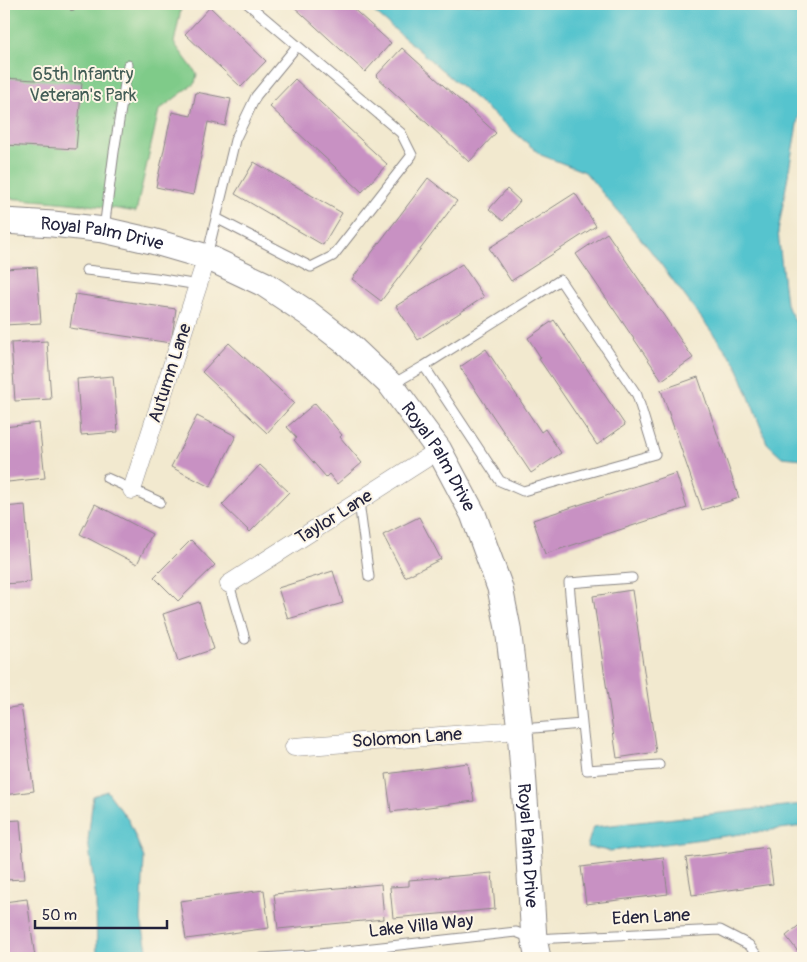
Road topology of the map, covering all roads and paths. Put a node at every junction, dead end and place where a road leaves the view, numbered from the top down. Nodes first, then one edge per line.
1 (64, 4) edge
2 (80, 4) edge
3 (248, 4) edge
4 (297, 46) junction
5 (128, 65) dead end
6 (216, 218) junction
7 (4, 221) edge
8 (104, 230) junction
9 (207, 257) junction
10 (86, 270) dead end
11 (198, 285) junction
12 (424, 366) junction
13 (390, 385) junction
14 (439, 450) junction
15 (106, 478) dead end
16 (132, 490) junction
17 (160, 502) dead end
18 (359, 502) junction
19 (369, 577) dead end
20 (632, 578) dead end
21 (229, 584) joint
22 (245, 639) dead end
23 (582, 724) junction
24 (520, 730) junction
25 (294, 747) dead end
26 (659, 765) dead end
27 (536, 949) edge
28 (311, 957) edge
29 (262, 958) edge
30 (759, 958) edge

1 - 2 path
3 - 4 lane
4 - 6 lane
4 - 6 lane
5 - 8 lane
6 - 9 lane
7 - 8 street, Royal Palm Drive
8 - 9 street, Royal Palm Drive
9 - 11 street, Autumn Lane
9 - 13 street, Royal Palm Drive
10 - 11 lane
11 - 16 street, Autumn Lane
12 - 12 lane
12 - 13 lane
13 - 14 street, Royal Palm Drive
14 - 18 street, Taylor Lane
14 - 24 street, Royal Palm Drive
15 - 16 lane
16 - 17 lane
18 - 19 lane
18 - 21 street, Taylor Lane
20 - 23 lane
21 - 22 lane
23 - 24 lane
23 - 26 lane
24 - 25 street, Solomon Lane
24 - 27 street, Royal Palm Drive
27 - 28 lane, Lake Villa Way
27 - 30 lane, Eden Lane
28 - 29 lane, Lake Villa Way

